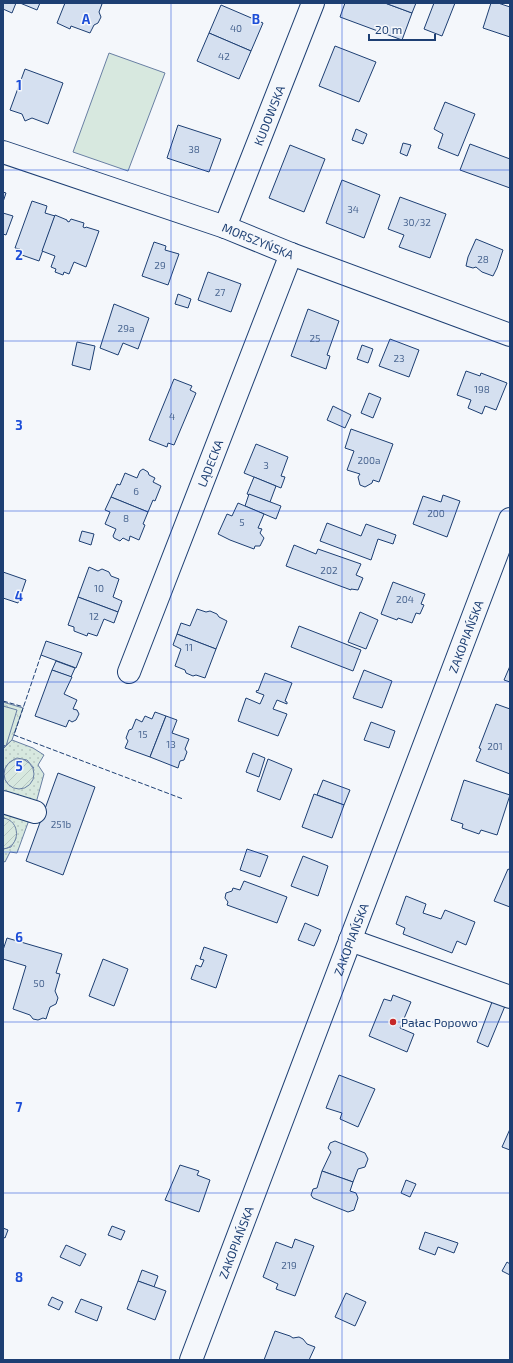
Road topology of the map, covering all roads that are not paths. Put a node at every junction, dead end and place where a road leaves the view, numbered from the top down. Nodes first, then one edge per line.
1 (313, 3) edge
2 (3, 152) edge
3 (225, 227) junction
4 (291, 254) junction
5 (510, 335) edge
6 (510, 519) edge
7 (129, 672) dead end
8 (3, 802) edge
9 (35, 812) dead end
10 (350, 940) junction
11 (510, 997) edge
12 (190, 1360) edge

1 - 3 street, KUDOWSKA
2 - 3 street, MORSZYŃSKA
3 - 4 street, MORSZYŃSKA
4 - 5 street, MORSZYŃSKA
4 - 7 street, LĄDECKA
6 - 10 street, ZAKOPIAŃSKA
8 - 9 street
10 - 11 street
10 - 12 street, ZAKOPIAŃSKA

